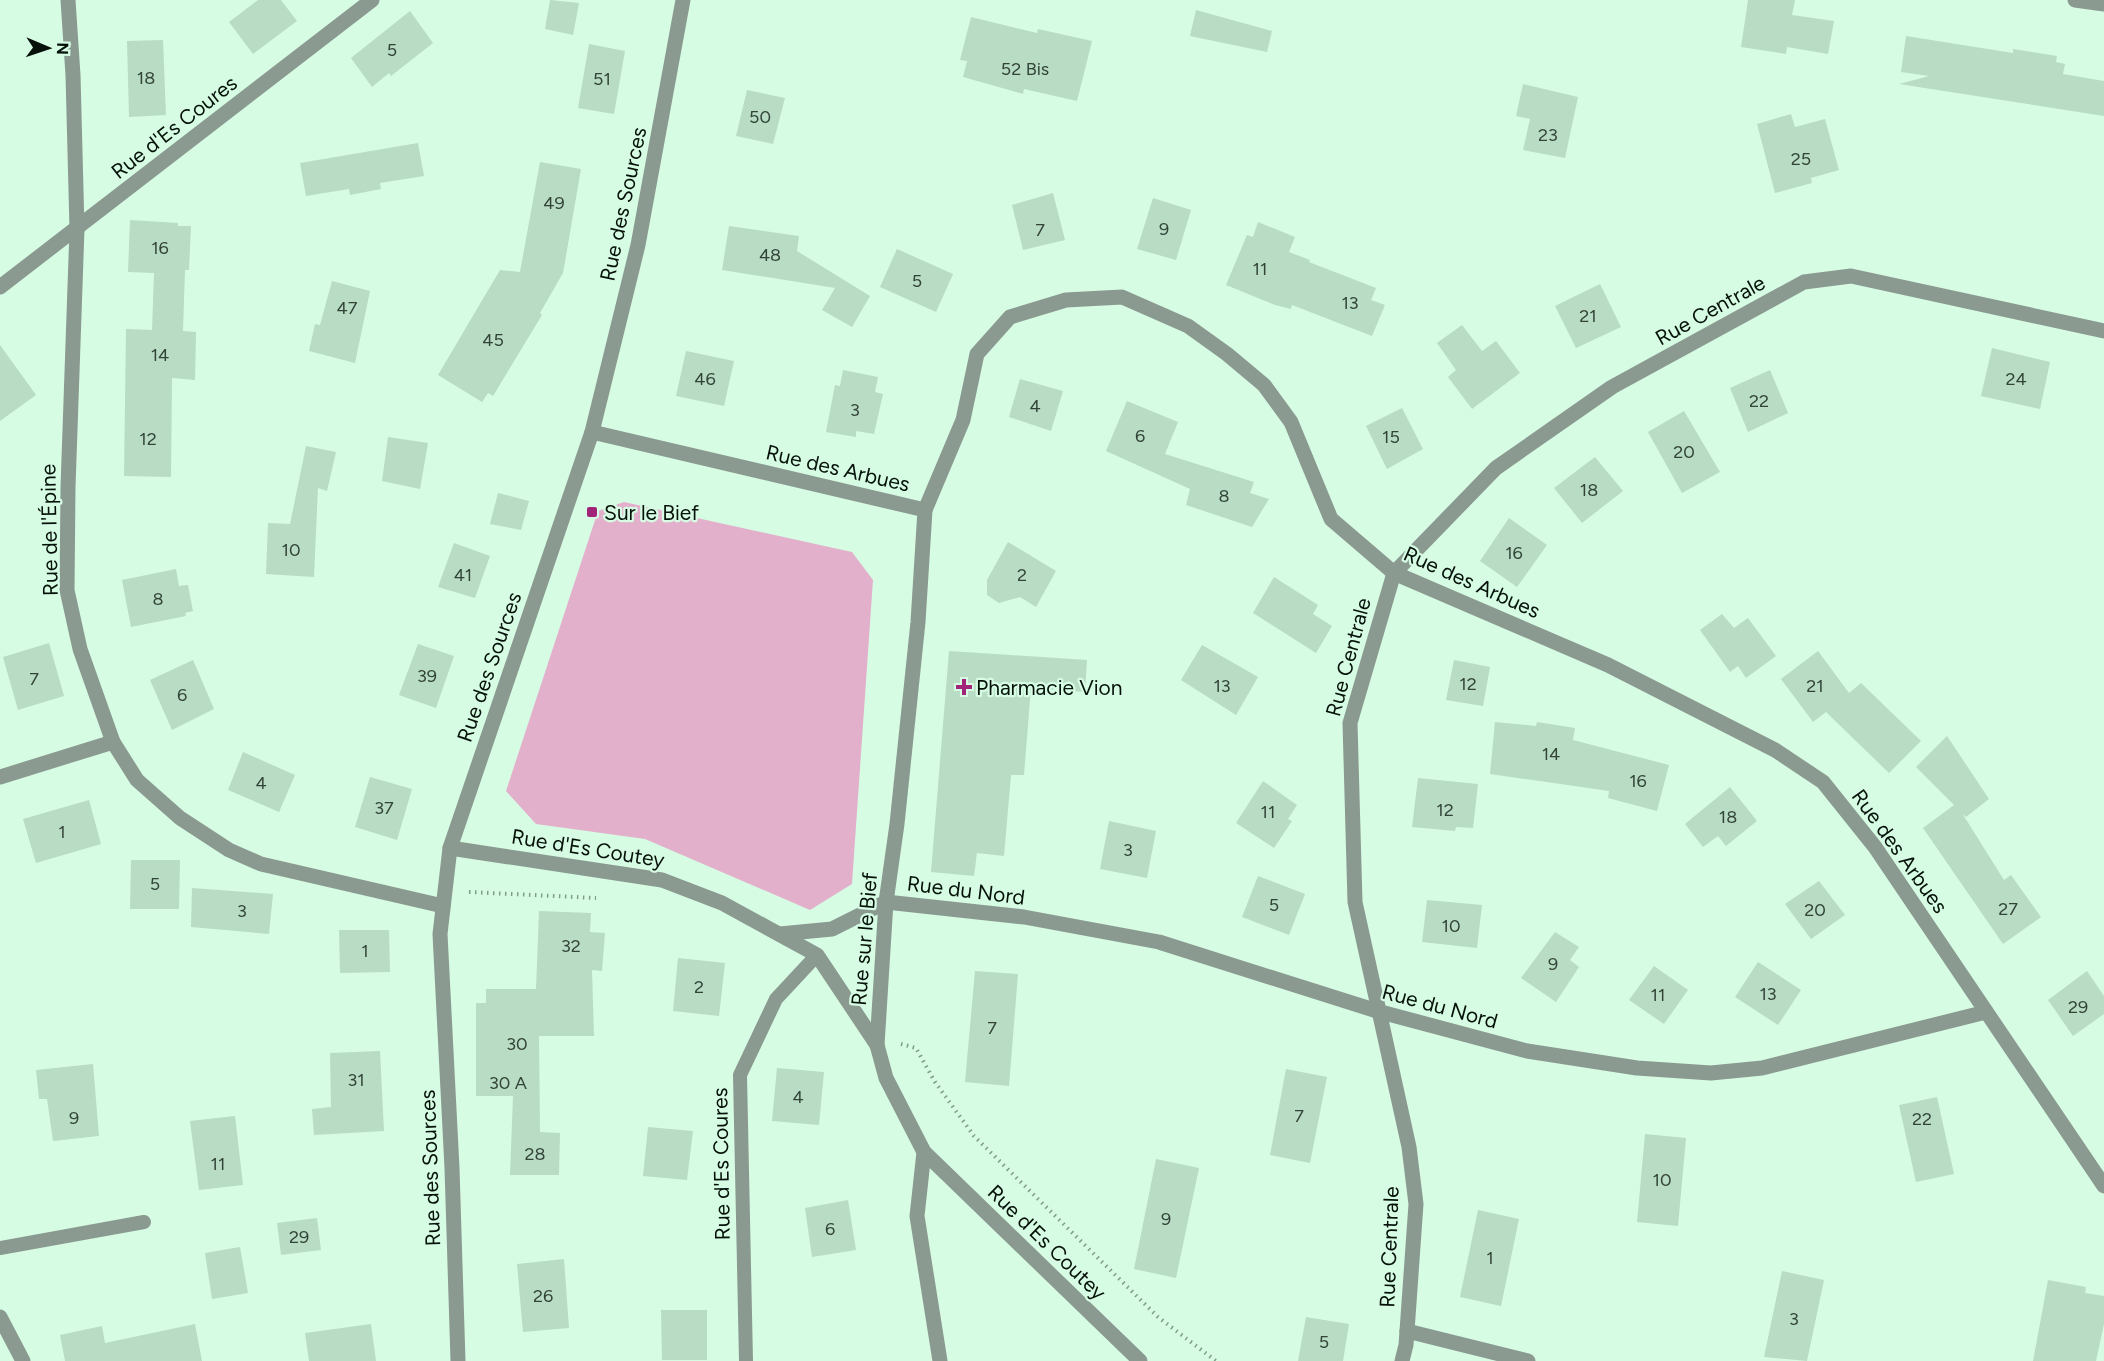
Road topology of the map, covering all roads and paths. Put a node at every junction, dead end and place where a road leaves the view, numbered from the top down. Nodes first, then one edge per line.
1 (68, 0) edge
2 (372, 0) edge
3 (684, 0) edge
4 (2076, 0) edge
5 (2104, 4) edge
6 (76, 230) junction
7 (0, 287) edge
8 (2104, 331) edge
9 (592, 432) junction
10 (925, 510) junction
11 (1394, 573) junction
12 (113, 742) junction
13 (0, 777) edge
14 (450, 848) junction
15 (445, 886) junction
16 (599, 898) dead end
17 (886, 902) junction
18 (443, 906) junction
19 (780, 934) junction
20 (817, 955) junction
21 (1377, 1011) junction
22 (1986, 1012) junction
23 (877, 1045) junction
24 (924, 1152) junction
25 (2104, 1186) edge
26 (144, 1222) dead end
27 (0, 1248) edge
28 (0, 1317) edge
29 (1407, 1331) junction
30 (23, 1361) edge
31 (458, 1361) edge
32 (746, 1361) edge
33 (940, 1361) edge
34 (1140, 1361) edge
35 (1216, 1361) edge
36 (1402, 1361) edge
37 (1528, 1361) edge

1 - 6 street, Rue de l'Épine
2 - 6 street, Rue d'Es Coures
3 - 9 street, Rue des Sources
4 - 5 street
6 - 7 street, Rue d'Es Coures
6 - 12 street, Rue de l'Épine
8 - 11 street, Rue Centrale
9 - 10 street, Rue des Arbues
9 - 14 street, Rue des Sources
10 - 11 street, Rue des Arbues
10 - 17 street, Rue sur le Bief
11 - 21 street, Rue Centrale
11 - 22 street, Rue des Arbues
12 - 13 street
12 - 18 street, Rue de l'Épine
14 - 15 street, Rue des Sources
14 - 19 street, Rue d'Es Coutey
15 - 16 path
15 - 18 street, Rue des Sources
17 - 19 street
17 - 21 street, Rue du Nord
17 - 23 street, Rue sur le Bief
18 - 31 street, Rue des Sources
19 - 20 street, Rue d'Es Coutey
20 - 23 street, Rue d'Es Coutey
20 - 32 lane, Rue d'Es Coures
21 - 22 street, Rue du Nord
21 - 29 street, Rue Centrale
22 - 25 street, Rue des Arbues
23 - 24 street, Rue sur le Bief
23 - 35 path
24 - 33 street
24 - 34 street, Rue d'Es Coutey
26 - 27 lane
28 - 30 street
29 - 36 street, Rue Centrale
29 - 37 street

